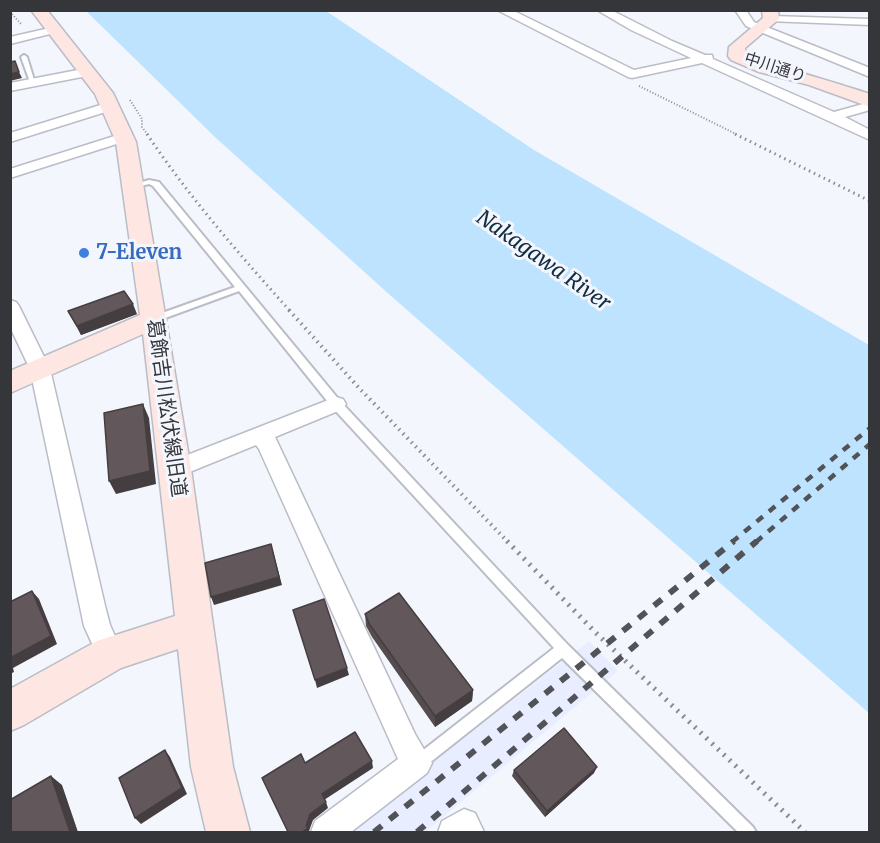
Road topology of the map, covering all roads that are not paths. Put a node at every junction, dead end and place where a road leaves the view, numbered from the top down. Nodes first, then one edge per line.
1 (502, 10) edge
2 (602, 10) edge
3 (740, 10) edge
4 (863, 10) edge
5 (767, 19) edge
6 (870, 21) edge
7 (39, 23) edge
8 (10, 41) edge
9 (737, 56) junction
10 (24, 57) dead end
11 (706, 59) junction
12 (88, 72) junction
13 (870, 73) edge
14 (33, 82) junction
15 (10, 87) edge
16 (870, 101) edge
17 (110, 106) junction
18 (870, 106) edge
19 (835, 116) junction
20 (133, 132) junction
21 (870, 136) edge
22 (10, 138) edge
23 (10, 174) edge
24 (133, 186) junction
25 (240, 288) junction
26 (10, 306) edge
27 (154, 319) junction
28 (40, 369) junction
29 (10, 383) edge
30 (336, 404) junction
31 (259, 435) junction
32 (175, 469) junction
33 (193, 627) junction
34 (563, 649) junction
35 (110, 654) junction
36 (10, 711) edge
37 (417, 763) junction
38 (228, 832) edge
39 (326, 832) edge
40 (453, 832) edge
41 (469, 832) edge
42 (748, 832) edge

1 - 11 street
2 - 11 street
3 - 5 street
4 - 6 street
5 - 6 street
5 - 9 street, 中川通り
5 - 13 street
7 - 8 street
7 - 12 street, 葛飾吉川松伏線旧道
9 - 11 street
9 - 16 street, 中川通り
10 - 14 lane
11 - 19 street
12 - 14 street
12 - 17 street, 葛飾吉川松伏線旧道
14 - 15 street
17 - 20 street, 葛飾吉川松伏線旧道
17 - 22 street
18 - 19 street
19 - 21 street
20 - 23 street
20 - 24 street, 葛飾吉川松伏線旧道
24 - 25 lane
24 - 27 street, 葛飾吉川松伏線旧道
25 - 27 lane
25 - 30 lane
26 - 28 street
27 - 28 street
27 - 32 street, 葛飾吉川松伏線旧道
28 - 29 street
28 - 35 street
30 - 31 street
30 - 34 lane
31 - 32 street
31 - 37 street
32 - 33 street, 葛飾吉川松伏線旧道
33 - 35 street
33 - 38 street, 葛飾吉川松伏線旧道
34 - 37 lane
34 - 42 lane
35 - 36 street
37 - 39 street
40 - 41 street

